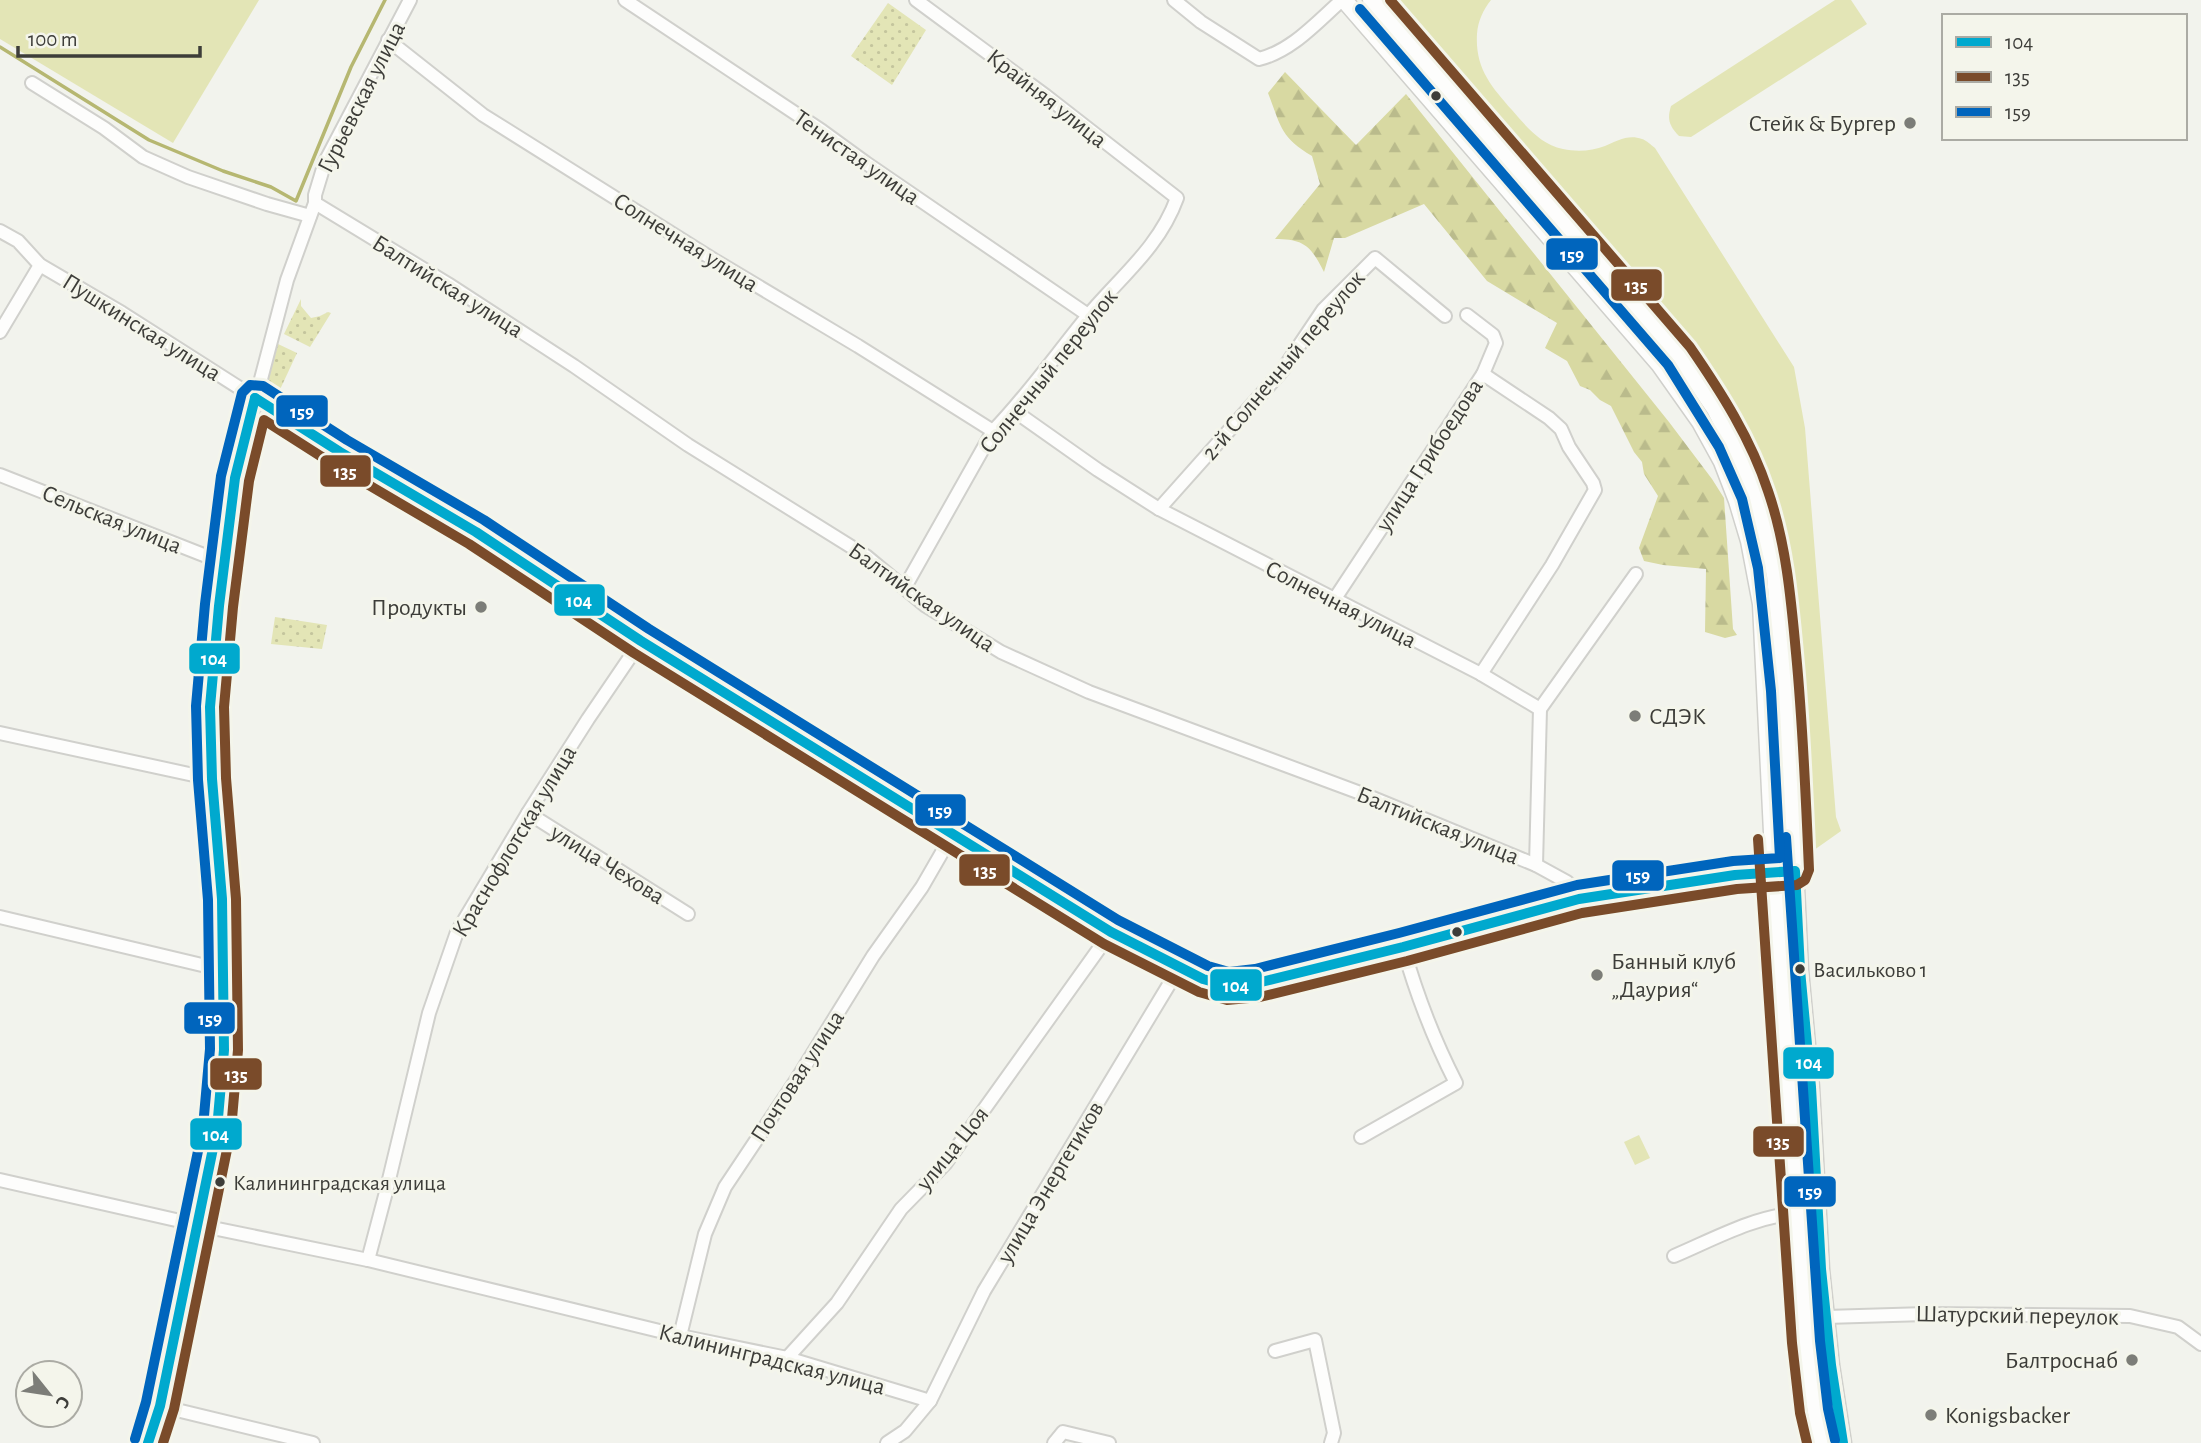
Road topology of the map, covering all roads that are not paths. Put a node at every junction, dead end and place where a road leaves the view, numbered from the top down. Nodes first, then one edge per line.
1 (410, 0) edge
2 (625, 0) edge
3 (916, 0) edge
4 (1174, 0) edge
5 (1343, 0) edge
6 (1371, 0) edge
7 (388, 40) junction
8 (32, 83) dead end
9 (1177, 198) joint
10 (313, 204) junction
11 (0, 231) edge
12 (40, 265) junction
13 (1088, 315) junction
14 (1466, 315) dead end
15 (1445, 316) dead end
16 (0, 332) edge
17 (1483, 374) junction
18 (255, 398) junction
19 (1013, 411) junction
20 (993, 431) junction
21 (0, 475) edge
22 (1159, 509) junction
23 (224, 563) junction
24 (1636, 575) dead end
25 (905, 587) junction
26 (1334, 600) junction
27 (641, 641) junction
28 (1481, 674) junction
29 (1540, 709) junction
30 (0, 733) edge
31 (212, 779) junction
32 (528, 813) junction
33 (952, 835) junction
34 (1536, 865) junction
35 (1795, 871) junction
36 (1774, 874) junction
37 (1586, 898) junction
38 (688, 914) dead end
39 (0, 917) edge
40 (1111, 932) junction
41 (1403, 947) junction
42 (1179, 968) junction
43 (223, 970) junction
44 (1361, 1137) dead end
45 (0, 1180) edge
46 (1798, 1213) junction
47 (198, 1225) junction
48 (1674, 1256) dead end
49 (368, 1260) junction
50 (1803, 1302) junction
51 (1826, 1317) junction
52 (680, 1336) junction
53 (1806, 1342) junction
54 (2201, 1344) edge
55 (1275, 1351) dead end
56 (787, 1359) junction
57 (930, 1401) junction
58 (160, 1406) junction
59 (148, 1443) edge
60 (313, 1443) edge
61 (887, 1443) edge
62 (1054, 1443) edge
63 (1110, 1443) edge
64 (1331, 1443) edge
65 (1821, 1443) edge
66 (1843, 1443) edge

1 - 7 street, Гурьевская улица
2 - 13 street, Тенистая улица
3 - 9 street, Крайняя улица
4 - 5 street
5 - 36 main road
6 - 35 main road
7 - 10 street, Гурьевская улица
7 - 20 street, Солнечная улица
8 - 10 street, Балтийская улица
9 - 13 street, Солнечный переулок
10 - 18 street, Гурьевская улица
10 - 25 street, Балтийская улица
11 - 12 street, Пушкинская улица
12 - 16 street
12 - 18 street, Пушкинская улица
13 - 19 street, Солнечный переулок
14 - 17 street, улица Грибоедова
15 - 22 street, 2-й Солнечный переулок
17 - 26 street, улица Грибоедова
17 - 28 street
18 - 23 street, Гурьевская улица
18 - 27 street, Пушкинская улица
19 - 20 street, Солнечный переулок
19 - 22 street, Солнечная улица
20 - 25 street, Солнечный переулок
21 - 23 street, Сельская улица
22 - 26 street, Солнечная улица
23 - 31 street, Гурьевская улица
24 - 29 street
25 - 34 street, Балтийская улица
26 - 28 street, Солнечная улица
27 - 32 street, Краснофлотская улица
27 - 33 street, Пушкинская улица
28 - 29 street, Солнечная улица
29 - 34 street
30 - 31 street
31 - 43 street, Гурьевская улица
32 - 38 street, улица Чехова
32 - 49 street, Краснофлотская улица
33 - 40 street, Пушкинская улица
33 - 52 street, Почтовая улица
34 - 37 street, Балтийская улица
35 - 36 street, Пушкинская улица
35 - 51 main road
36 - 37 street, Пушкинская улица
36 - 46 main road
37 - 41 street, Пушкинская улица
39 - 43 street
40 - 42 street, Пушкинская улица
40 - 56 street, улица Цоя
41 - 42 street, Пушкинская улица
41 - 44 street
42 - 57 street, улица Энергетиков
43 - 47 street, Гурьевская улица
45 - 47 street, Калининградская улица
46 - 48 street
46 - 50 main road
47 - 49 street, Калининградская улица
47 - 58 street, Гурьевская улица
49 - 52 street, Калининградская улица
50 - 51 main road
50 - 53 main road
51 - 53 main road
51 - 54 street, Шатурский переулок
51 - 66 main road
52 - 56 street, Калининградская улица
53 - 65 main road
55 - 64 street
56 - 57 street, Калининградская улица
57 - 61 street, улица Энергетиков
58 - 59 street, Гурьевская улица
58 - 60 street
62 - 63 street

